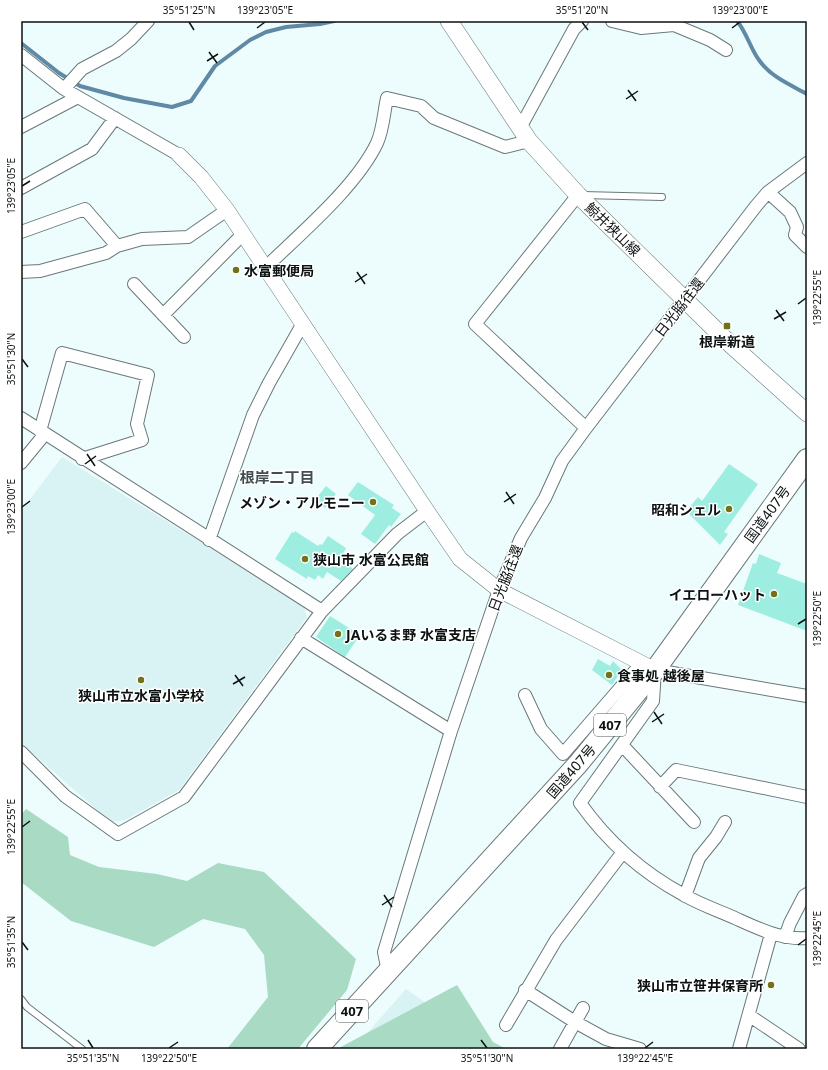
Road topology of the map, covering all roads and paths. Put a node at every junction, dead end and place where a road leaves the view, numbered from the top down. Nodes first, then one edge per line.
1 (148, 21) edge
2 (449, 21) edge
3 (582, 21) edge
4 (612, 21) edge
5 (726, 50) dead end
6 (21, 55) edge
7 (69, 83) junction
8 (78, 98) junction
9 (115, 118) junction
10 (21, 127) edge
11 (525, 134) junction
12 (179, 155) joint
13 (807, 163) edge
14 (21, 188) edge
15 (768, 192) junction
16 (578, 195) junction
17 (662, 197) dead end
18 (227, 210) junction
19 (21, 232) edge
20 (243, 234) junction
21 (117, 246) junction
22 (807, 246) edge
23 (265, 268) junction
24 (21, 272) edge
25 (134, 284) dead end
26 (685, 298) junction
27 (163, 315) junction
28 (302, 325) junction
29 (184, 337) dead end
30 (807, 412) edge
31 (21, 418) edge
32 (586, 428) junction
33 (42, 433) junction
34 (82, 459) junction
35 (807, 459) edge
36 (21, 462) edge
37 (427, 511) junction
38 (209, 540) junction
39 (499, 590) junction
40 (322, 611) junction
41 (301, 638) junction
42 (648, 667) junction
43 (525, 695) dead end
44 (807, 696) edge
45 (451, 732) junction
46 (622, 745) junction
47 (21, 752) edge
48 (660, 787) junction
49 (807, 797) edge
50 (694, 822) dead end
51 (725, 822) dead end
52 (623, 852) junction
53 (807, 894) edge
54 (684, 896) junction
55 (771, 934) junction
56 (785, 937) junction
57 (807, 938) edge
58 (388, 972) junction
59 (525, 990) junction
60 (21, 999) edge
61 (583, 1008) dead end
62 (750, 1016) junction
63 (575, 1022) junction
64 (506, 1024) dead end
65 (82, 1049) edge
66 (317, 1049) edge
67 (560, 1049) edge
68 (640, 1049) edge
69 (739, 1049) edge
70 (799, 1049) edge

1 - 7 street
2 - 11 main road, 鯨井狭山線
3 - 11 street
4 - 5 street
6 - 7 street
7 - 8 street
8 - 9 street
8 - 10 street
9 - 12 street
9 - 14 street
11 - 16 main road, 鯨井狭山線
11 - 23 street
12 - 18 street
13 - 15 street, 日光脇往還
15 - 22 street
15 - 26 street, 日光脇往還
16 - 17 lane
16 - 26 main road, 鯨井狭山線
16 - 32 street
18 - 20 street
18 - 21 street
19 - 21 street
20 - 23 street
20 - 27 street
21 - 24 street
23 - 28 street
25 - 27 street
26 - 30 main road, 鯨井狭山線
26 - 32 street, 日光脇往還
27 - 29 street
28 - 37 street
28 - 38 street
31 - 33 street
32 - 39 street, 日光脇往還
33 - 34 street
33 - 34 street
33 - 36 street
34 - 38 street
35 - 42 highway, 国道407号 / 407
37 - 39 street
37 - 40 street
38 - 40 street
39 - 42 street
39 - 45 street, 日光脇往還
40 - 41 street
41 - 45 street
41 - 47 street
42 - 43 street
42 - 44 street
42 - 46 street
42 - 58 highway, 国道407号 / 407
45 - 58 street, 日光脇往還
46 - 48 street
46 - 52 street
48 - 49 street
48 - 50 street
51 - 54 street
52 - 54 street
52 - 59 street
53 - 56 street
54 - 55 street
55 - 56 street
55 - 62 street
56 - 57 street
58 - 66 highway, 407
59 - 63 street
59 - 64 street
60 - 65 lane
61 - 63 street
62 - 69 street
62 - 70 street
63 - 67 street
63 - 68 street

